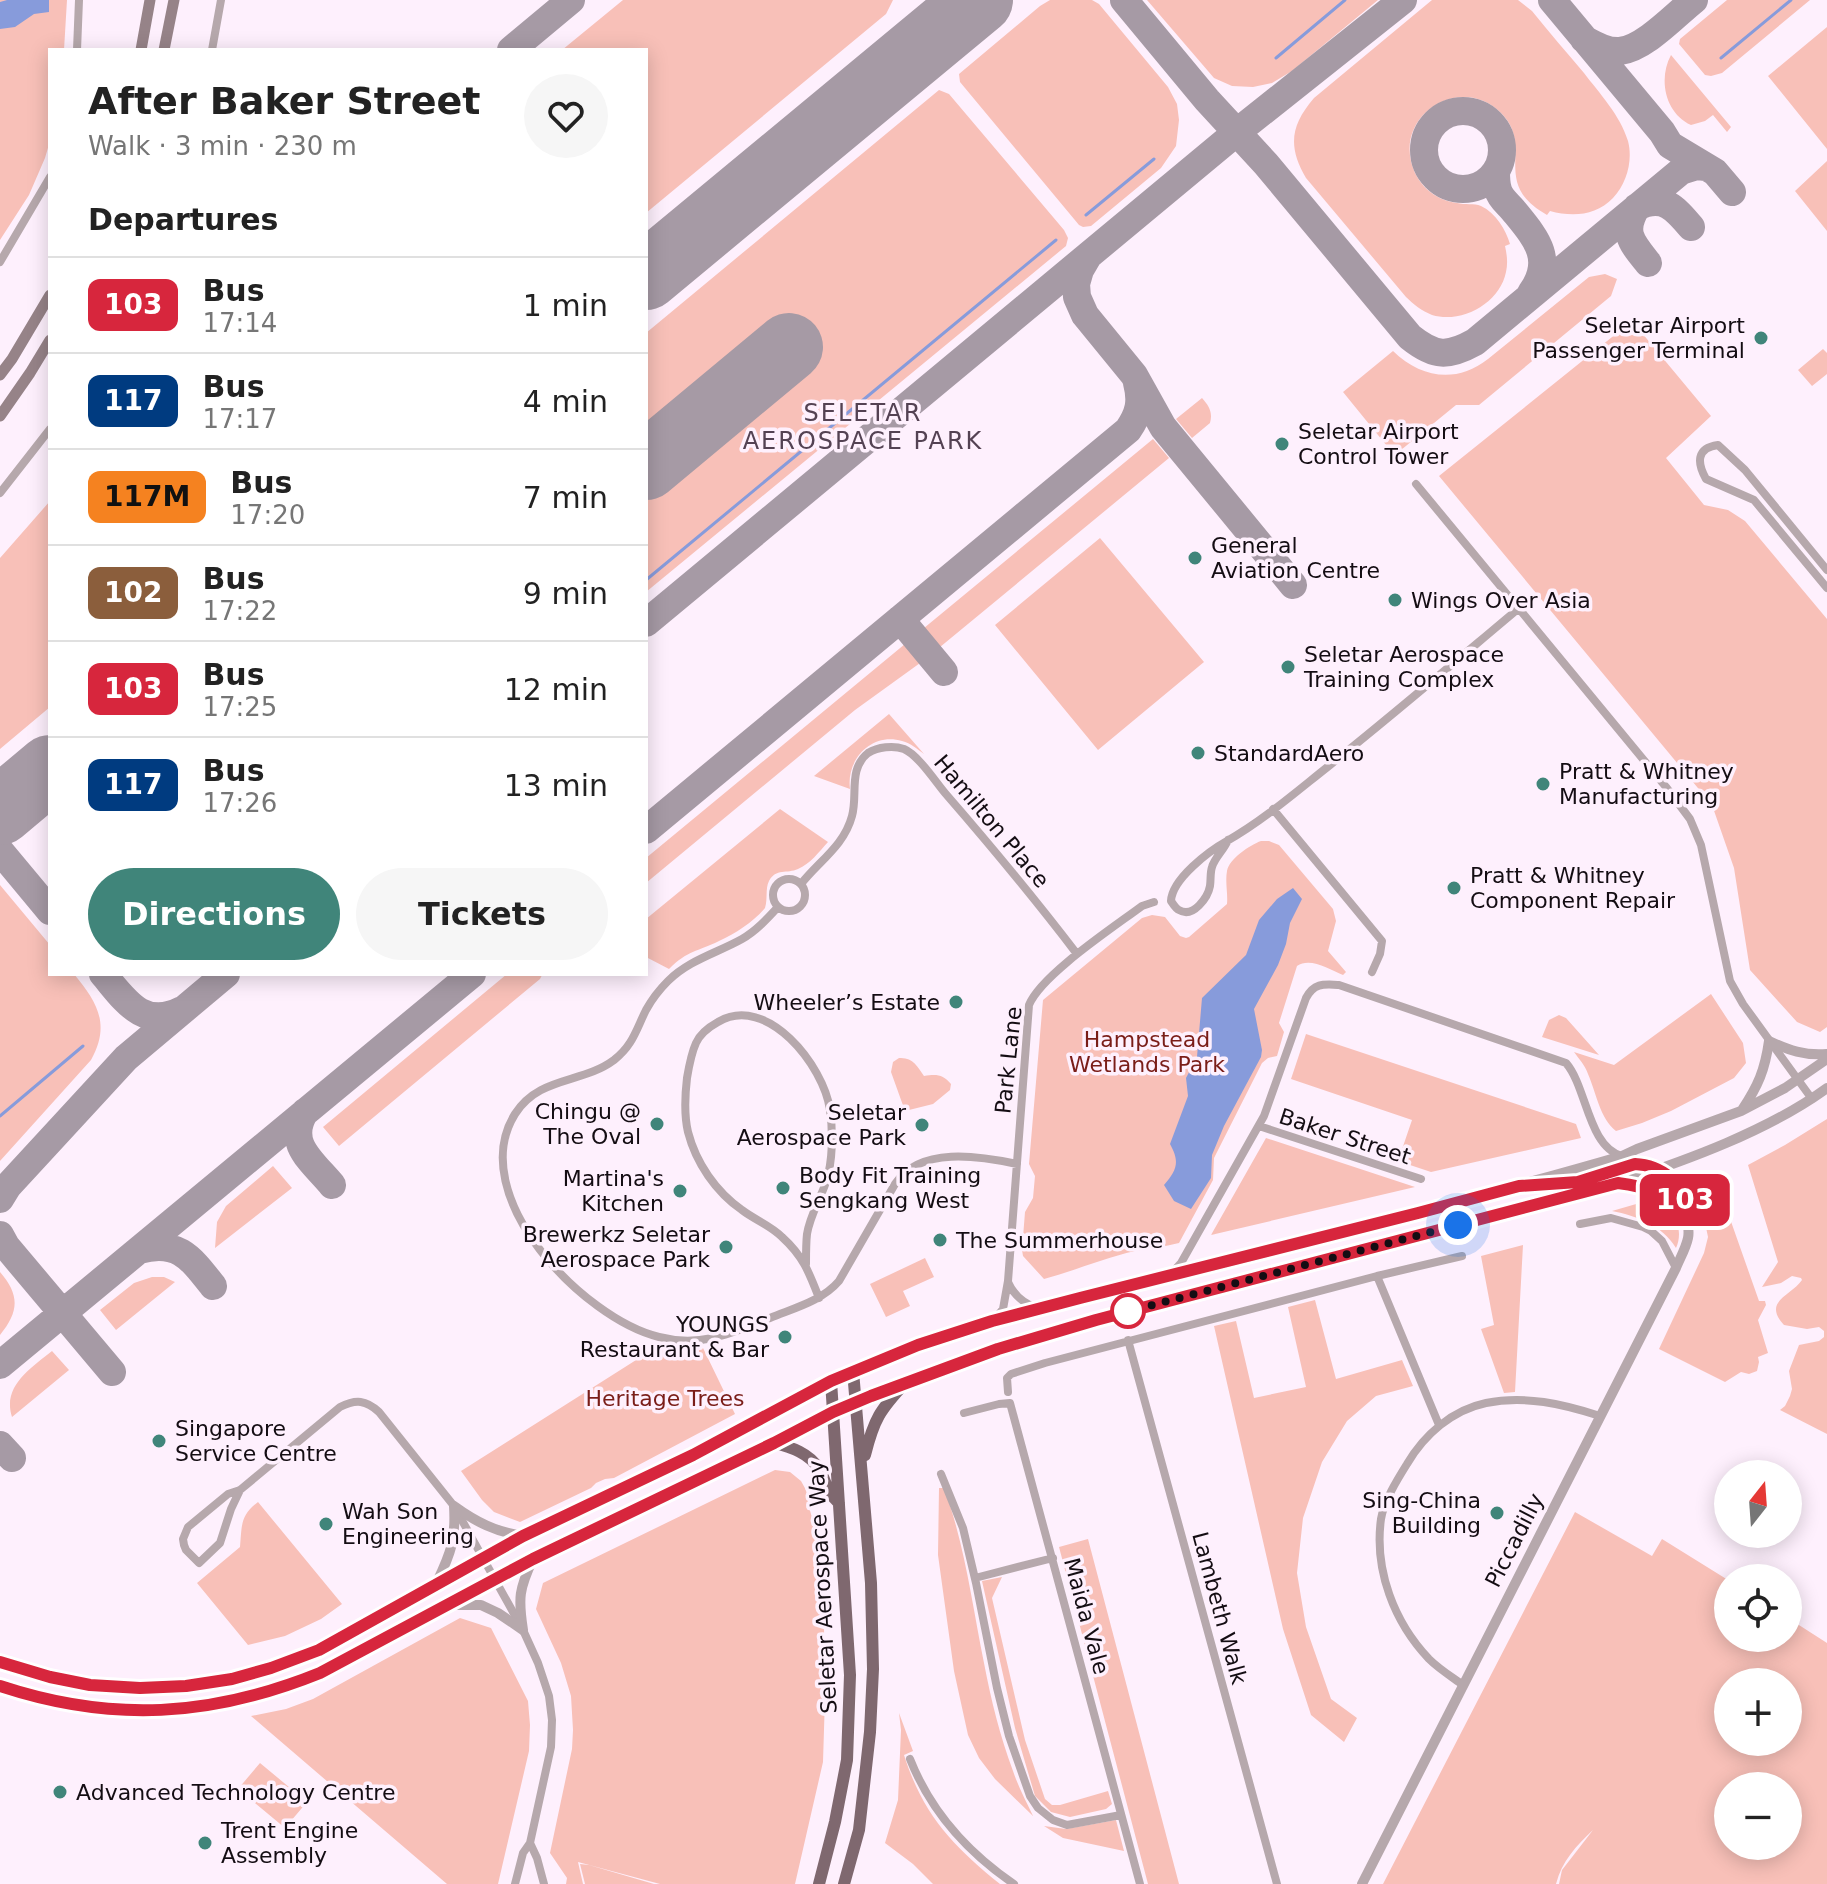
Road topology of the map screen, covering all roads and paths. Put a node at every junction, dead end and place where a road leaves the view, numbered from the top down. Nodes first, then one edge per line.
1 (79, 0) edge
2 (150, 0) edge
3 (174, 0) edge
4 (221, 0) edge
5 (77, 48) edge
6 (141, 48) edge
7 (164, 48) edge
8 (212, 48) edge
9 (48, 180) edge
10 (0, 262) edge
11 (48, 298) edge
12 (48, 343) edge
13 (0, 375) edge
14 (0, 416) edge
15 (48, 432) edge
16 (1416, 484) dead end
17 (0, 493) edge
18 (1795, 532) junction
19 (1787, 539) junction
20 (1827, 570) edge
21 (1827, 588) edge
22 (1518, 609) junction
23 (1273, 809) junction
24 (1228, 840) junction
25 (801, 884) junction
26 (1154, 902) dead end
27 (778, 907) junction
28 (1077, 954) junction
29 (1372, 972) dead end
30 (1769, 1041) junction
31 (1827, 1056) edge
32 (1798, 1080) junction
33 (1827, 1088) edge
34 (1812, 1099) junction
35 (1741, 1111) junction
36 (1259, 1126) junction
37 (1622, 1156) junction
38 (1017, 1164) junction
39 (1657, 1170) junction
40 (1421, 1179) dead end
41 (1618, 1183) junction
42 (1519, 1186) junction
43 (1684, 1211) junction
44 (1580, 1224) dead end
45 (807, 1234) junction
46 (785, 1239) junction
47 (1462, 1256) dead end
48 (806, 1264) junction
49 (1676, 1268) junction
50 (1169, 1275) junction
51 (1377, 1276) junction
52 (1008, 1281) junction
53 (819, 1298) junction
54 (1040, 1309) junction
55 (992, 1321) junction
56 (1128, 1340) junction
57 (853, 1371) junction
58 (831, 1381) junction
59 (905, 1383) junction
60 (1008, 1392) dead end
61 (856, 1402) junction
62 (833, 1412) junction
63 (964, 1413) dead end
64 (1600, 1416) junction
65 (1439, 1425) junction
66 (774, 1443) junction
67 (862, 1465) junction
68 (941, 1474) dead end
69 (240, 1490) junction
70 (839, 1503) junction
71 (454, 1506) junction
72 (523, 1536) junction
73 (482, 1558) junction
74 (1053, 1558) junction
75 (533, 1559) junction
76 (495, 1578) junction
77 (975, 1578) junction
78 (436, 1584) junction
79 (445, 1605) junction
80 (523, 1630) junction
81 (0, 1662) edge
82 (1463, 1685) junction
83 (0, 1686) edge
84 (910, 1759) dead end
85 (1121, 1815) junction
86 (530, 1843) junction
87 (515, 1884) edge
88 (544, 1884) edge
89 (819, 1884) edge
90 (844, 1884) edge
91 (1014, 1884) edge
92 (1140, 1884) edge
93 (1277, 1884) edge
94 (1362, 1884) edge

1 - 5 street
2 - 6 main road
3 - 7 main road
4 - 8 street
9 - 10 street
11 - 13 main road
12 - 14 main road
15 - 17 street
16 - 22 street
18 - 19 street
18 - 19 street
18 - 20 street
19 - 21 street
22 - 23 street
22 - 30 street
23 - 24 street
23 - 29 street
24 - 24 street
25 - 27 street, Hamilton Place
25 - 27 street, Hamilton Place
25 - 28 street, Hamilton Place
26 - 28 street, Park Lane
27 - 53 street
28 - 38 street, Park Lane
30 - 31 street
30 - 32 street
30 - 35 street
31 - 32 street
32 - 34 street
32 - 35 street
33 - 34 street
34 - 39 street
35 - 37 street
36 - 37 street
36 - 40 street, Baker Street
36 - 50 street
37 - 42 street
38 - 52 street, Park Lane
38 - 53 street
39 - 41 street
39 - 42 street
39 - 43 street, Piccadilly
41 - 43 street
41 - 59 street
42 - 50 street
43 - 49 street, Piccadilly
44 - 49 street
45 - 46 street
45 - 46 street
45 - 48 street
46 - 48 street
47 - 51 street
48 - 53 street
49 - 64 street, Piccadilly
50 - 54 street
51 - 56 street
51 - 65 street
52 - 54 street
52 - 55 street, Park Lane
54 - 55 street
55 - 57 street
56 - 60 street
56 - 93 street, Lambeth Walk
57 - 58 street
57 - 61 main road, Seletar Aerospace Way
58 - 62 main road, Seletar Aerospace Way
58 - 72 street
59 - 61 street
59 - 67 main road
61 - 62 street
61 - 67 main road, Seletar Aerospace Way
62 - 66 street
62 - 70 main road, Seletar Aerospace Way
63 - 74 street, Maida Vale
64 - 65 street
64 - 82 street, Piccadilly
65 - 82 street
66 - 70 main road
66 - 75 street
67 - 90 main road, Seletar Aerospace Way
68 - 77 street
69 - 69 street
69 - 71 street
70 - 89 main road, Seletar Aerospace Way
71 - 72 street
71 - 73 street
71 - 78 street
72 - 73 street
73 - 76 street
73 - 78 street
74 - 77 street
74 - 85 street, Maida Vale
75 - 76 street
75 - 80 street
76 - 79 street
76 - 80 street
77 - 85 street
78 - 81 street
79 - 80 street
79 - 83 street
80 - 86 street
82 - 94 street, Piccadilly
84 - 91 street
85 - 92 street, Maida Vale
86 - 87 street
86 - 88 street

